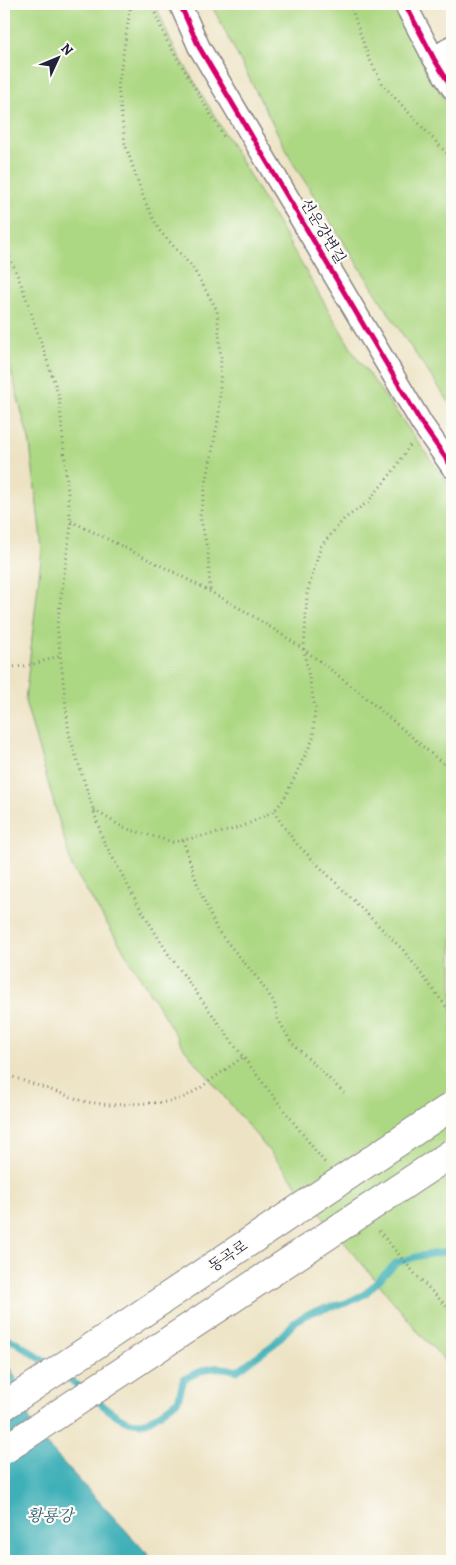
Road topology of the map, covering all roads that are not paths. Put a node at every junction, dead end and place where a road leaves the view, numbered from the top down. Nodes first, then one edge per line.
1 (180, 4) edge
2 (405, 4) edge
3 (452, 46) edge
4 (434, 59) junction
5 (452, 88) edge
6 (452, 467) edge
7 (452, 1106) edge
8 (452, 1153) edge
9 (4, 1406) edge
10 (4, 1450) edge

1 - 6 street, 선운강변길
2 - 4 street
3 - 4 street
4 - 5 street
7 - 9 main road, 동곡로, bridge
8 - 10 main road, bridge

